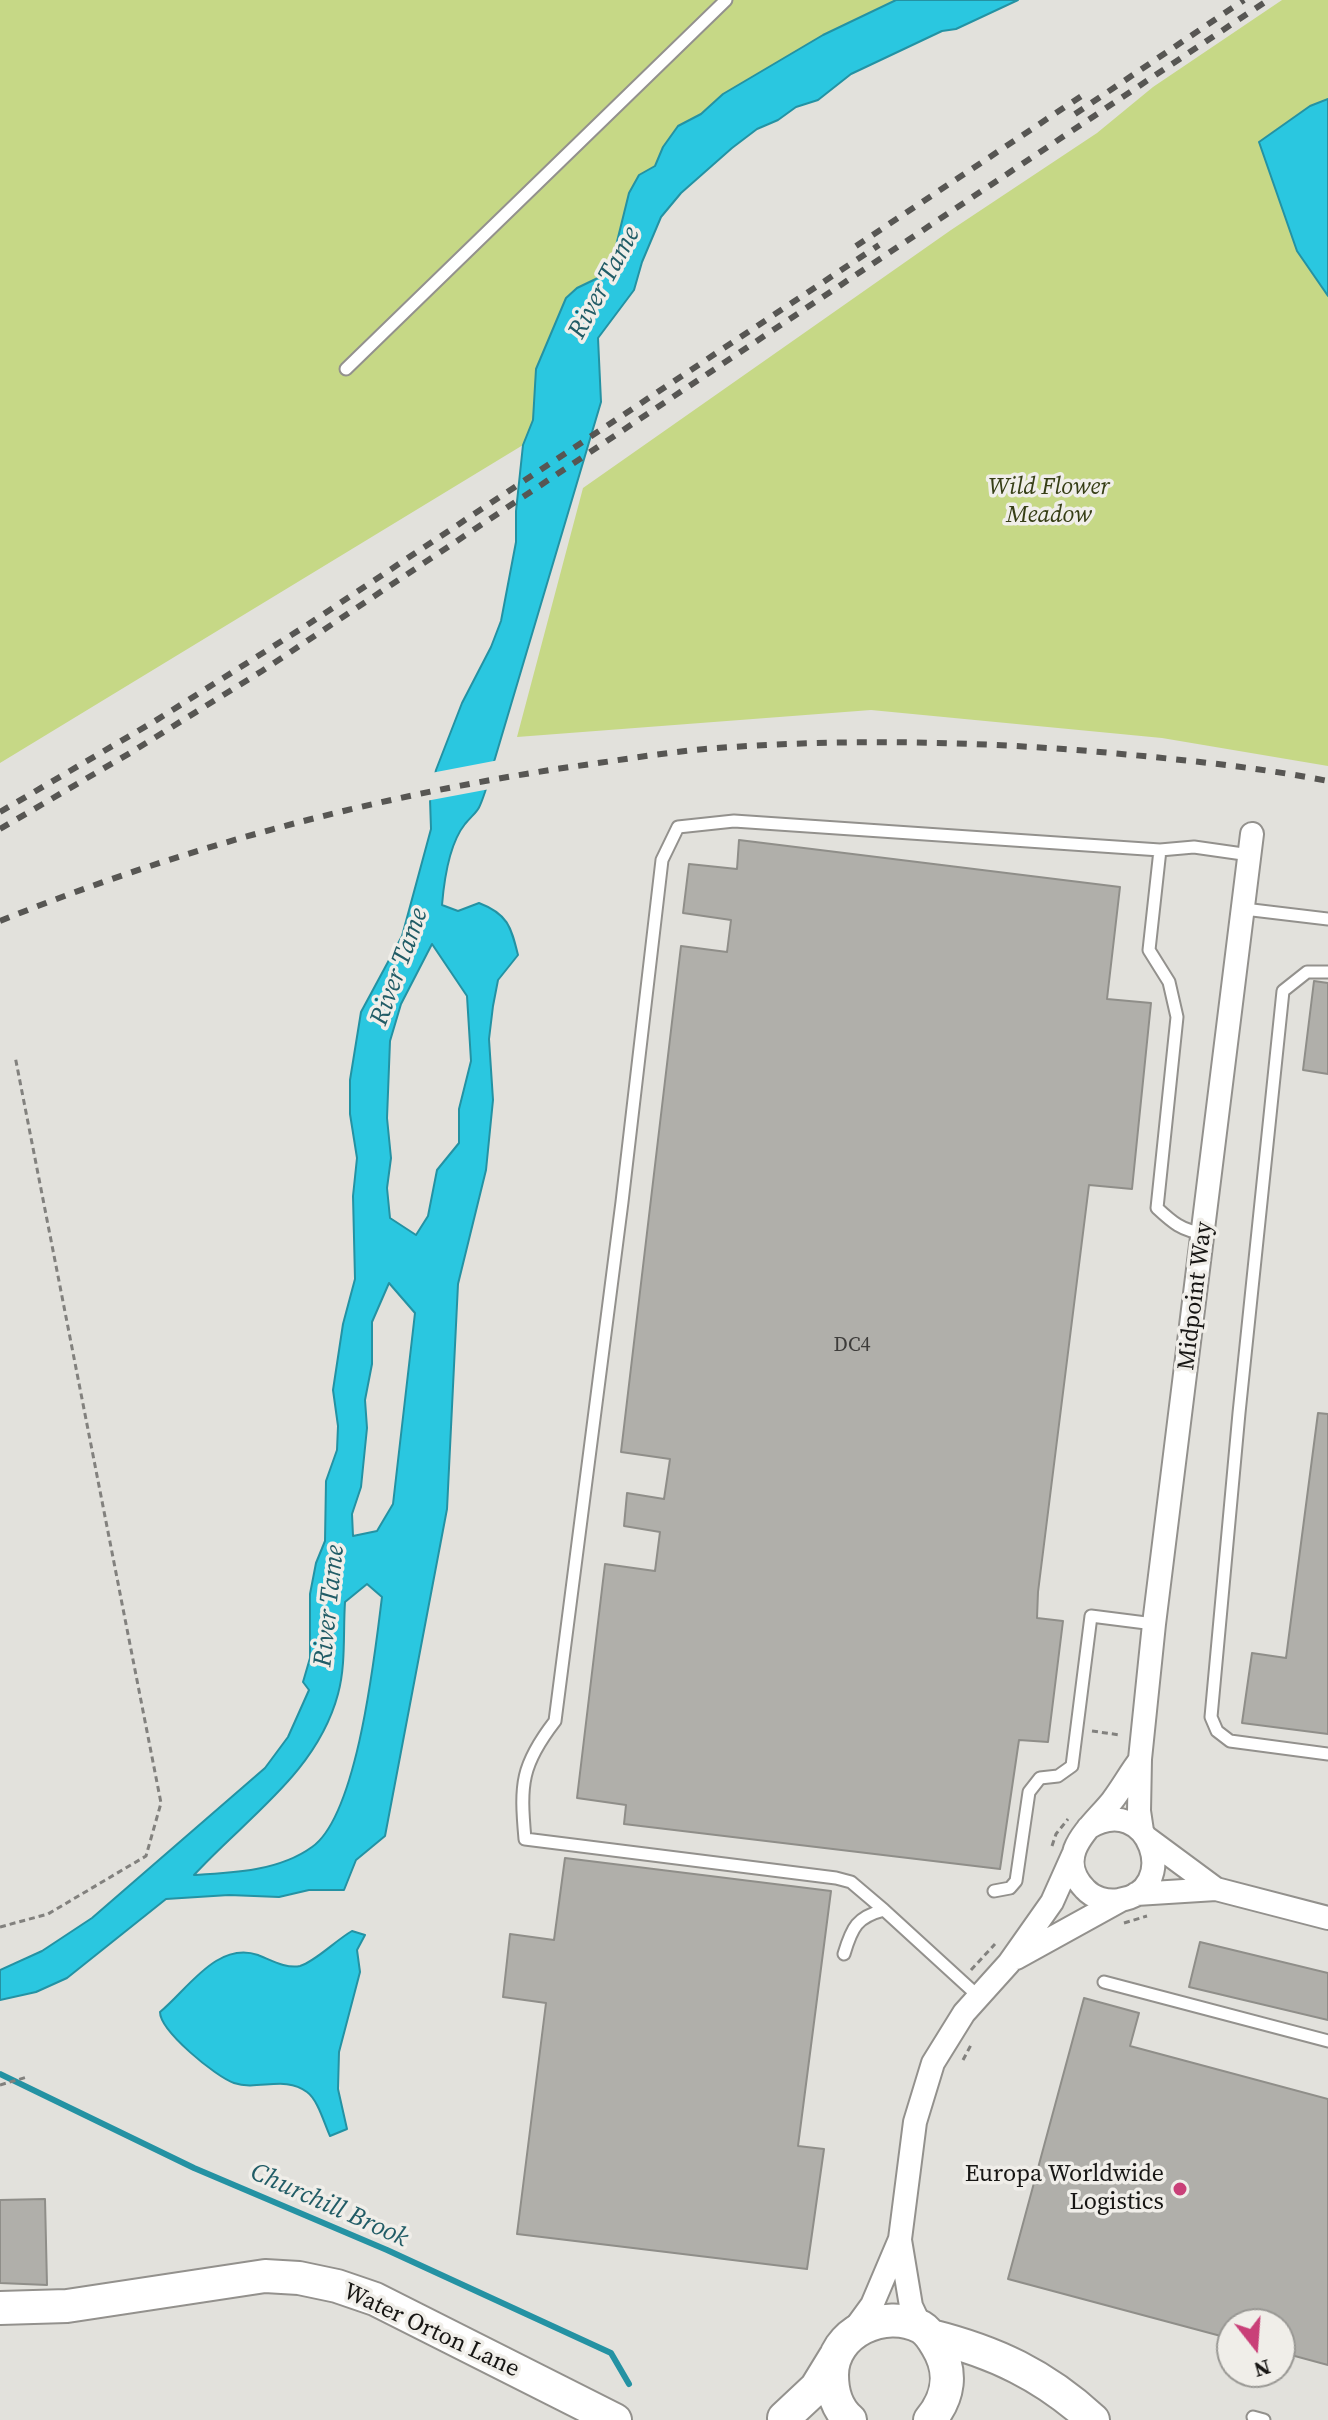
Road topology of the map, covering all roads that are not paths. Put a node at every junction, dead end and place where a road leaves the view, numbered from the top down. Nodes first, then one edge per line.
1 (726, 0) edge
2 (346, 369) dead end
3 (1251, 845) joint
4 (1160, 850) junction
5 (1244, 909) junction
6 (1328, 919) edge
7 (1328, 972) edge
8 (1204, 1233) junction
9 (1154, 1624) junction
10 (1142, 1748) junction
11 (1328, 1754) edge
12 (1088, 1828) junction
13 (1145, 1834) junction
14 (1073, 1855) junction
15 (1216, 1889) junction
16 (994, 1891) dead end
17 (1128, 1897) junction
18 (884, 1910) junction
19 (1328, 1918) edge
20 (844, 1954) dead end
21 (1009, 1963) junction
22 (1104, 1982) dead end
23 (977, 1995) junction
24 (1328, 2041) edge
25 (900, 2239) junction
26 (0, 2308) edge
27 (926, 2332) junction
28 (845, 2342) junction
29 (996, 2356) junction
30 (941, 2407) edge
31 (594, 2416) edge
32 (781, 2419) edge
33 (825, 2420) edge
34 (850, 2420) edge
35 (1093, 2420) edge

1 - 2 lane
3 - 4 lane
3 - 5 street, Midpoint Way
4 - 8 lane
4 - 18 lane
5 - 6 lane
5 - 8 street, Midpoint Way
7 - 11 lane
8 - 9 street, Midpoint Way
9 - 10 street, Midpoint Way
9 - 16 lane
10 - 12 street, Midpoint Way
10 - 13 street, Midpoint Way
12 - 13 street
12 - 14 street
13 - 15 street
13 - 17 street
14 - 17 street
14 - 21 street
15 - 17 street
15 - 19 street
17 - 21 street
18 - 20 lane
18 - 23 lane
21 - 23 street
22 - 24 lane
23 - 25 street
25 - 27 street
25 - 28 street
26 - 31 street, Water Orton Lane
27 - 28 street
27 - 29 street
27 - 30 street
28 - 32 street
28 - 34 street
29 - 30 street
29 - 35 street
32 - 33 street

